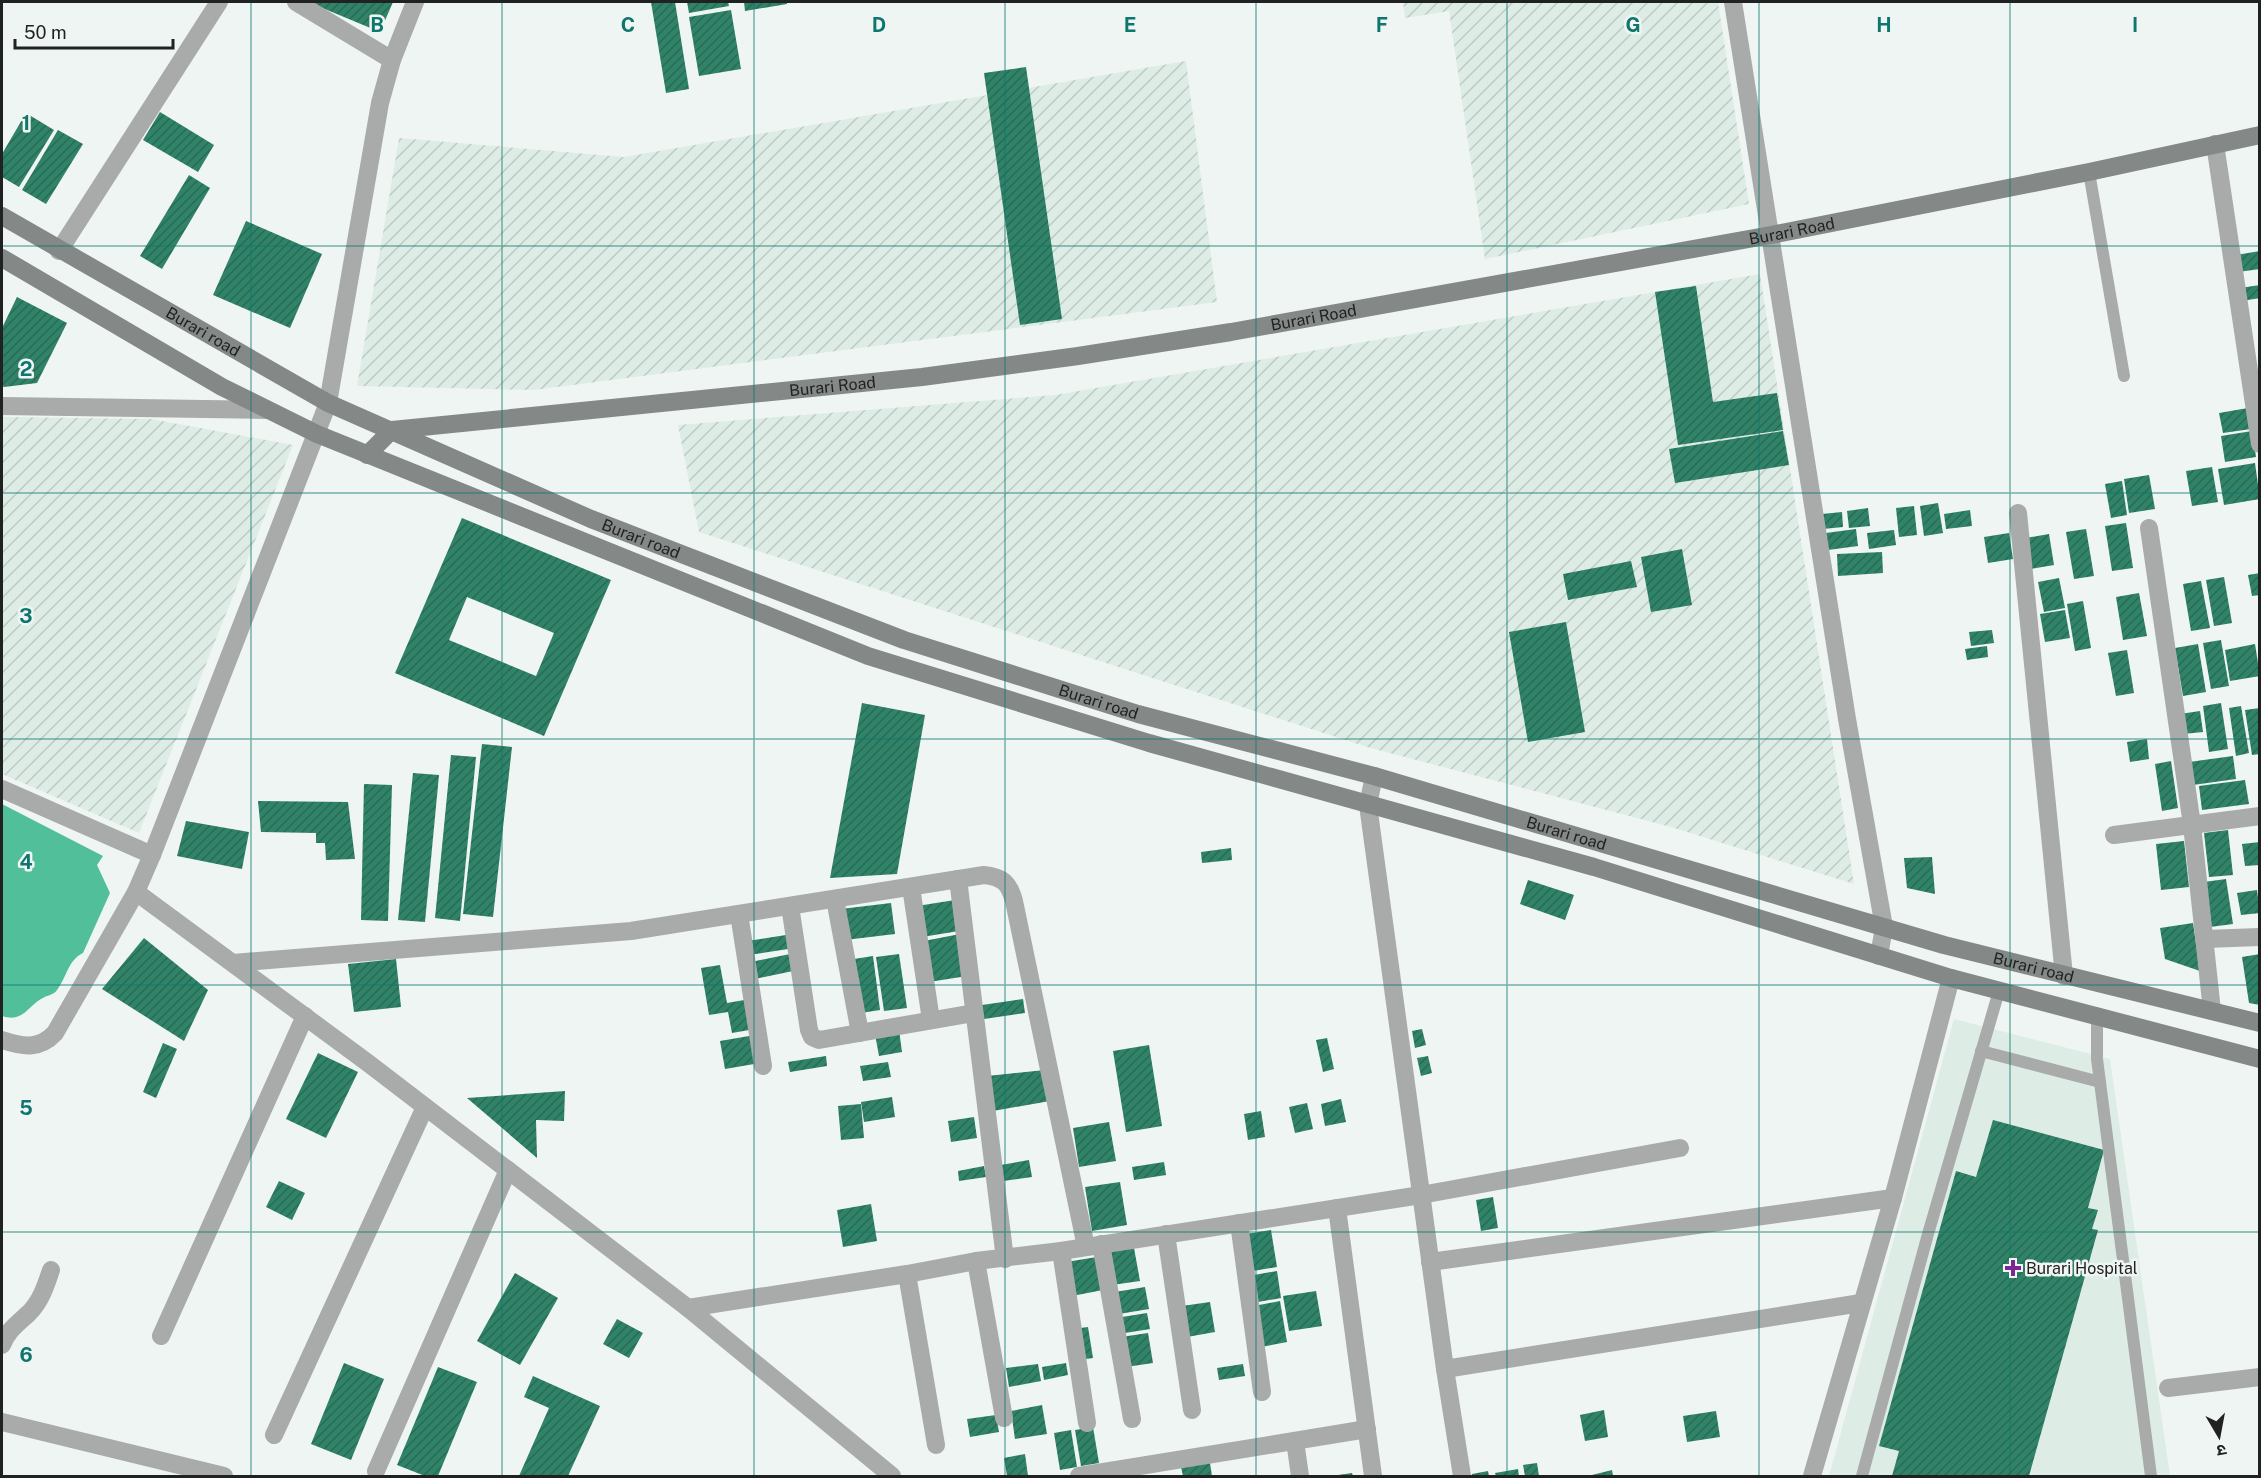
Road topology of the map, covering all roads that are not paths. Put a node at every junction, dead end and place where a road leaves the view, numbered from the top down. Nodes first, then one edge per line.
1 (219, 2) edge
2 (296, 2) edge
3 (418, 2) edge
4 (1733, 2) edge
5 (392, 60) junction
6 (2259, 135) edge
7 (2215, 144) junction
8 (2089, 172) junction
9 (2, 216) edge
10 (1771, 235) junction
11 (59, 251) junction
12 (2, 258) edge
13 (2124, 376) dead end
14 (328, 403) junction
15 (2, 406) edge
16 (267, 410) junction
17 (392, 430) junction
18 (317, 434) junction
19 (2259, 444) edge
20 (367, 455) junction
21 (2018, 513) dead end
22 (2149, 528) dead end
23 (1374, 776) junction
24 (2, 789) edge
25 (1368, 805) junction
26 (2259, 816) edge
27 (2192, 825) junction
28 (2114, 835) dead end
29 (152, 855) junction
30 (957, 879) junction
31 (910, 887) junction
32 (136, 892) junction
33 (835, 899) junction
34 (790, 906) junction
35 (739, 914) junction
36 (1884, 927) junction
37 (2259, 937) edge
38 (2205, 939) junction
39 (1879, 956) junction
40 (233, 963) junction
41 (2064, 976) junction
42 (1951, 978) junction
43 (1999, 991) junction
44 (2212, 1011) junction
45 (974, 1012) junction
46 (305, 1016) junction
47 (2097, 1016) junction
48 (931, 1020) junction
49 (2259, 1023) edge
50 (860, 1033) junction
51 (2, 1040) edge
52 (1982, 1051) junction
53 (2259, 1059) edge
54 (763, 1066) dead end
55 (2100, 1082) junction
56 (425, 1107) junction
57 (1680, 1148) dead end
58 (508, 1170) junction
59 (1421, 1195) junction
60 (1893, 1197) junction
61 (1337, 1208) junction
62 (1239, 1223) junction
63 (1166, 1234) junction
64 (1094, 1245) junction
65 (1061, 1251) junction
66 (1005, 1259) junction
67 (976, 1261) junction
68 (1430, 1262) junction
69 (51, 1270) dead end
70 (907, 1274) junction
71 (1861, 1304) junction
72 (688, 1308) junction
73 (161, 1336) dead end
74 (2, 1346) edge
75 (1446, 1369) junction
76 (2259, 1377) edge
77 (2168, 1388) dead end
78 (1262, 1392) dead end
79 (1191, 1410) dead end
80 (1004, 1418) dead end
81 (1132, 1419) dead end
82 (2, 1422) edge
83 (1087, 1423) dead end
84 (1367, 1429) junction
85 (274, 1435) dead end
86 (1295, 1441) junction
87 (936, 1445) dead end
88 (376, 1471) dead end
89 (1146, 1471) edge
90 (206, 1475) edge
91 (224, 1476) edge
92 (892, 1476) edge
93 (1080, 1476) edge
94 (1300, 1476) edge
95 (1373, 1476) edge
96 (1462, 1476) edge
97 (1812, 1476) edge
98 (1862, 1476) edge
99 (2151, 1476) edge

1 - 11 street
2 - 5 street
3 - 5 street
4 - 10 street
5 - 14 street
6 - 7 main road, Burari Road
7 - 8 main road, Burari Road
7 - 19 street
8 - 10 main road, Burari Road
8 - 13 lane
9 - 11 main road, Burari road
10 - 17 main road, Burari Road
10 - 36 street
11 - 14 main road, Burari road
12 - 16 main road, Burari road
14 - 17 main road, Burari road
14 - 18 street
15 - 16 street
16 - 18 main road, Burari road
17 - 20 main road
17 - 23 main road, Burari road
18 - 20 main road, Burari road
18 - 29 street
20 - 25 main road, Burari road
21 - 41 street
22 - 27 street
23 - 25 street
23 - 36 main road, Burari road
24 - 29 street
25 - 39 main road, Burari road
25 - 59 street
26 - 27 street
27 - 28 street
27 - 38 street
29 - 32 street
30 - 31 street
30 - 45 street
30 - 64 street
31 - 33 street
31 - 48 street
32 - 40 street
32 - 51 street
33 - 34 street
33 - 50 street
34 - 35 street
34 - 50 street
35 - 40 street
35 - 54 street
36 - 39 street
36 - 41 main road, Burari road
37 - 38 street
38 - 44 street
39 - 42 main road, Burari road
40 - 46 street
41 - 44 main road, Burari road
42 - 43 main road, Burari road
42 - 60 street
43 - 47 main road, Burari road
43 - 52 lane
44 - 49 main road, Burari road
45 - 48 street
45 - 66 street
46 - 56 street
46 - 73 street
47 - 53 main road, Burari road
47 - 55 lane
48 - 50 street
52 - 55 lane
52 - 98 lane
55 - 99 lane
56 - 58 street
56 - 85 street
57 - 59 street
58 - 72 street
58 - 88 street
59 - 61 street
59 - 68 street
60 - 68 street
60 - 71 street
61 - 62 street
61 - 84 street
62 - 63 street
62 - 78 street
63 - 64 street
63 - 79 street
64 - 65 street
64 - 81 street
65 - 66 street
65 - 83 street
66 - 67 street
67 - 70 street
67 - 80 street
68 - 75 street
69 - 74 street
70 - 72 street
70 - 87 street
71 - 75 street
71 - 97 street
72 - 92 street
75 - 96 street
76 - 77 street
82 - 90 street
84 - 86 street
84 - 95 street
86 - 89 street
86 - 94 street
89 - 93 street
90 - 91 street

